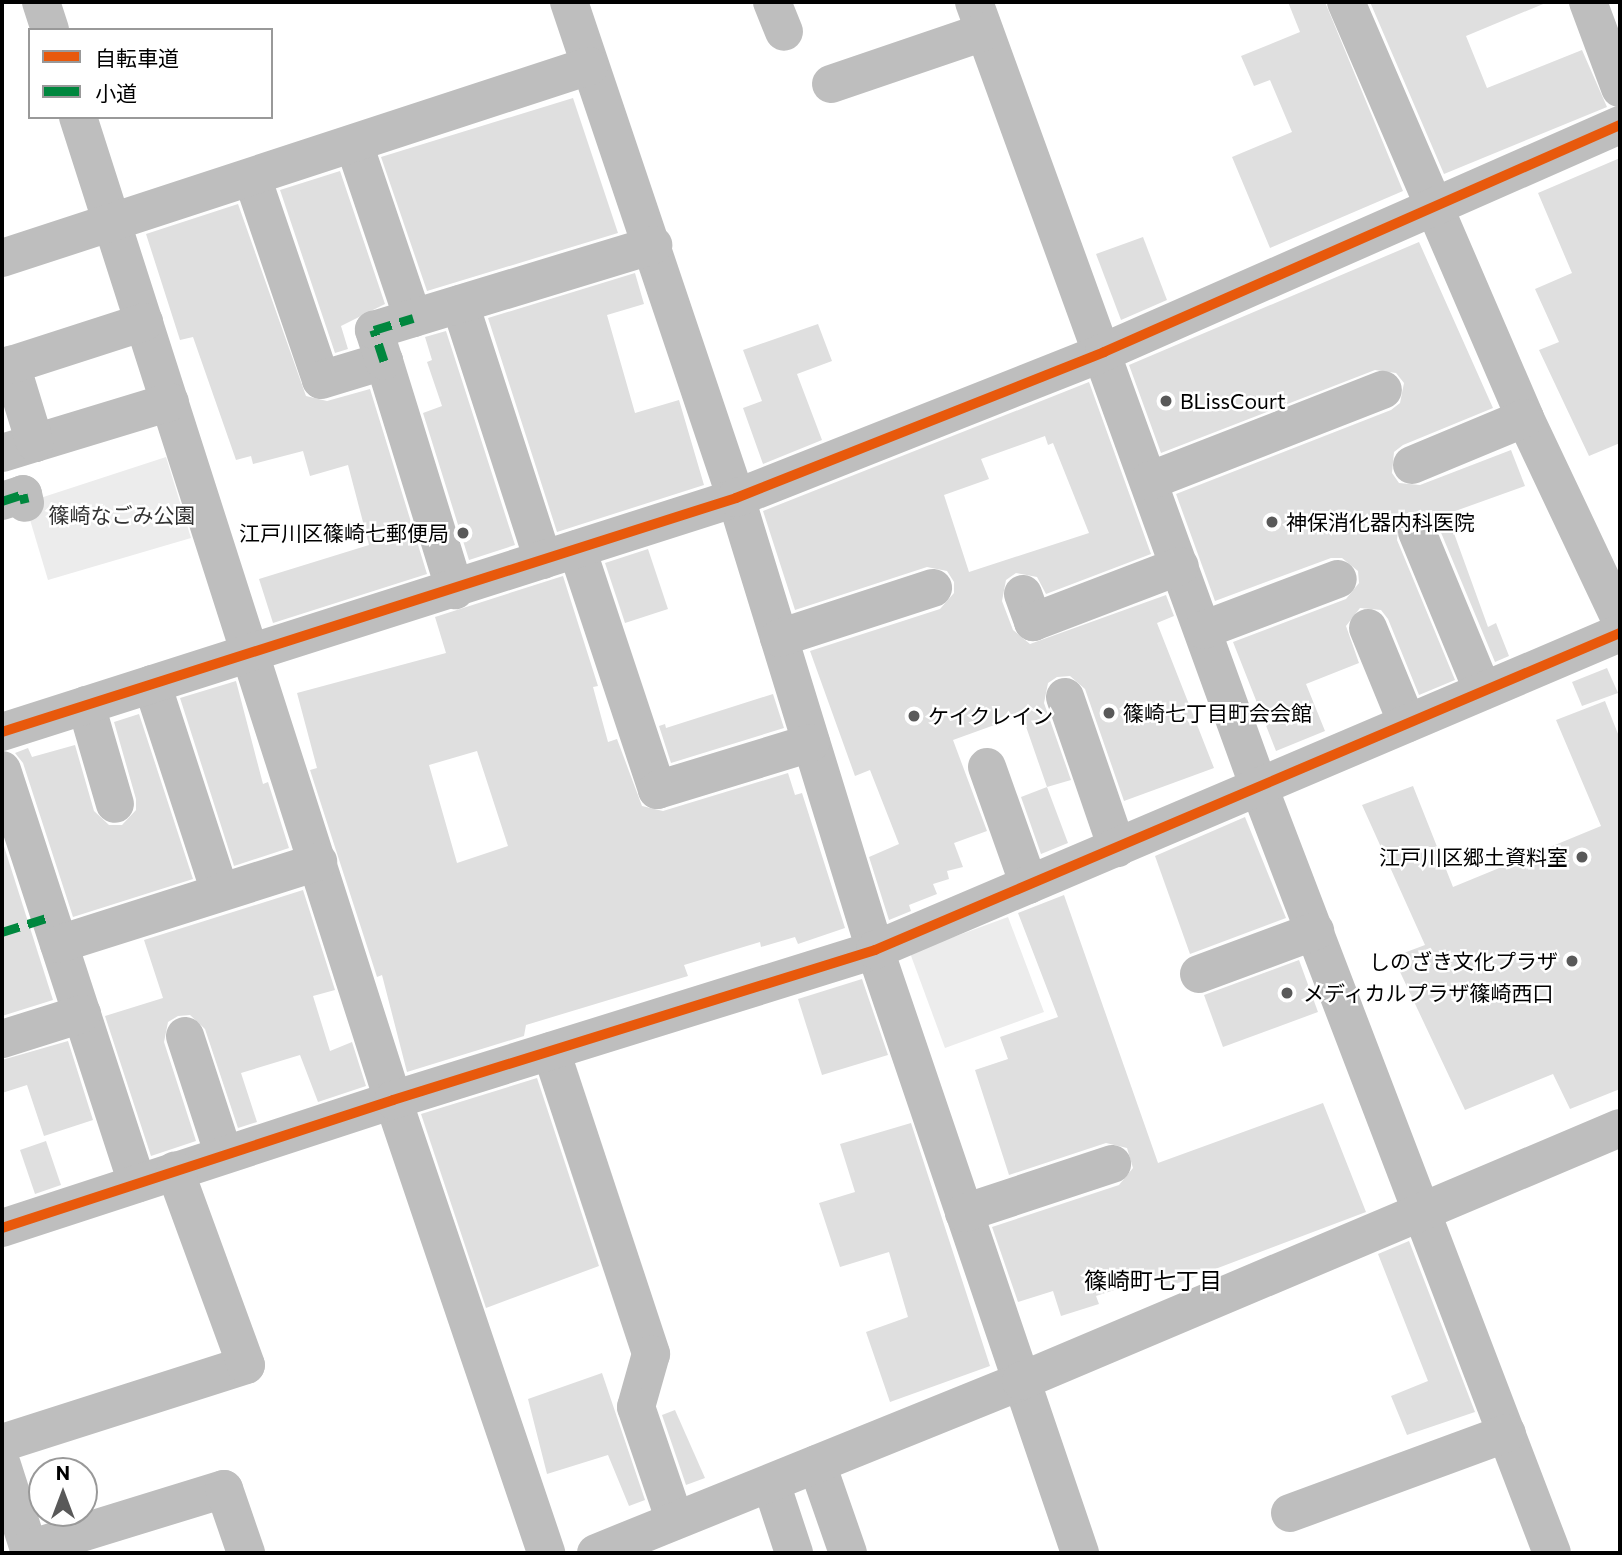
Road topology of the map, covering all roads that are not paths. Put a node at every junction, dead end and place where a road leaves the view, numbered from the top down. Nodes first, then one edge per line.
1 (41, 2) edge
2 (569, 2) edge
3 (1346, 2) edge
4 (1588, 2) edge
5 (979, 17) edge
6 (49, 28) edge
7 (589, 66) junction
8 (831, 85) dead end
9 (1620, 88) edge
10 (79, 119) edge
11 (1620, 125) edge
12 (354, 144) junction
13 (252, 177) junction
14 (1435, 205) junction
15 (112, 224) junction
16 (653, 245) junction
17 (2, 258) edge
18 (460, 303) junction
19 (413, 318) junction
20 (144, 322) junction
21 (1104, 352) junction
22 (384, 361) junction
23 (1383, 390) dead end
24 (170, 402) junction
25 (1525, 418) junction
26 (18, 448) edge
27 (1412, 465) dead end
28 (1149, 481) junction
29 (736, 498) junction
30 (1417, 532) dead end
31 (560, 554) junction
32 (1180, 566) junction
33 (1338, 579) dead end
34 (933, 588) dead end
35 (455, 590) junction
36 (1023, 594) dead end
37 (1620, 619) edge
38 (1368, 628) dead end
39 (1203, 629) junction
40 (1620, 633) edge
41 (779, 638) junction
42 (251, 652) junction
43 (152, 684) junction
44 (1483, 691) junction
45 (1065, 697) dead end
46 (86, 705) junction
47 (1407, 723) junction
48 (2, 732) edge
49 (811, 743) junction
50 (987, 767) dead end
51 (2, 770) edge
52 (1259, 787) junction
53 (115, 804) dead end
54 (1117, 848) junction
55 (317, 862) junction
56 (1029, 885) junction
57 (220, 892) junction
58 (1315, 931) junction
59 (58, 944) junction
60 (875, 950) junction
61 (1199, 974) dead end
62 (82, 1014) junction
63 (185, 1036) dead end
64 (2, 1039) edge
65 (551, 1051) junction
66 (393, 1100) junction
67 (1620, 1128) edge
68 (224, 1155) junction
69 (1112, 1164) dead end
70 (175, 1171) junction
71 (137, 1184) junction
72 (1422, 1209) junction
73 (964, 1213) junction
74 (2, 1228) edge
75 (1021, 1381) junction
76 (1507, 1433) junction
77 (2, 1443) edge
78 (817, 1464) junction
79 (2, 1465) edge
80 (771, 1483) junction
81 (1290, 1513) dead end
82 (675, 1521) junction
83 (29, 1551) edge
84 (246, 1553) edge
85 (546, 1553) edge
86 (596, 1553) edge
87 (794, 1553) edge
88 (848, 1553) edge
89 (1080, 1553) edge
90 (1552, 1553) edge

1 - 6 street
2 - 7 street
3 - 14 street
4 - 9 street
5 - 8 street
5 - 21 street
7 - 12 street
7 - 16 street
10 - 15 street
11 - 14 street
12 - 13 street
12 - 19 street
13 - 15 street
13 - 22 street
14 - 21 street
14 - 25 street
15 - 17 street
15 - 20 street
16 - 18 street
16 - 29 street
18 - 19 street
18 - 31 street
19 - 22 street
20 - 24 street
20 - 26 street
21 - 28 street
21 - 29 street
22 - 35 street
23 - 28 street
24 - 26 street
24 - 42 street
25 - 27 street
25 - 37 street
28 - 32 street
29 - 31 street
29 - 41 street
30 - 44 street
31 - 35 street
31 - 49 street
32 - 36 street
32 - 39 street
33 - 39 street
34 - 41 street
35 - 42 street
38 - 47 street
39 - 52 street
40 - 44 street
41 - 49 street
42 - 43 street
42 - 55 street
43 - 46 street
43 - 57 street
44 - 47 street
45 - 54 street
46 - 48 street
46 - 53 street
47 - 52 street
49 - 60 street
50 - 56 street
51 - 59 street
52 - 54 street
52 - 58 street
54 - 56 street
55 - 57 street
55 - 66 street
56 - 60 street
57 - 59 street
58 - 61 street
58 - 72 street
59 - 62 street
60 - 65 street
60 - 73 street
62 - 64 street
62 - 71 street
63 - 68 street
65 - 66 street
65 - 82 street
66 - 68 street
66 - 85 street
67 - 72 street
68 - 70 street
69 - 73 street
70 - 71 street
70 - 77 street
71 - 74 street
72 - 75 street
72 - 76 street
73 - 75 street
75 - 78 street
75 - 89 street
76 - 81 street
76 - 90 street
78 - 80 street
78 - 88 street
79 - 83 street
80 - 82 street
80 - 87 street
82 - 86 street
83 - 84 street

